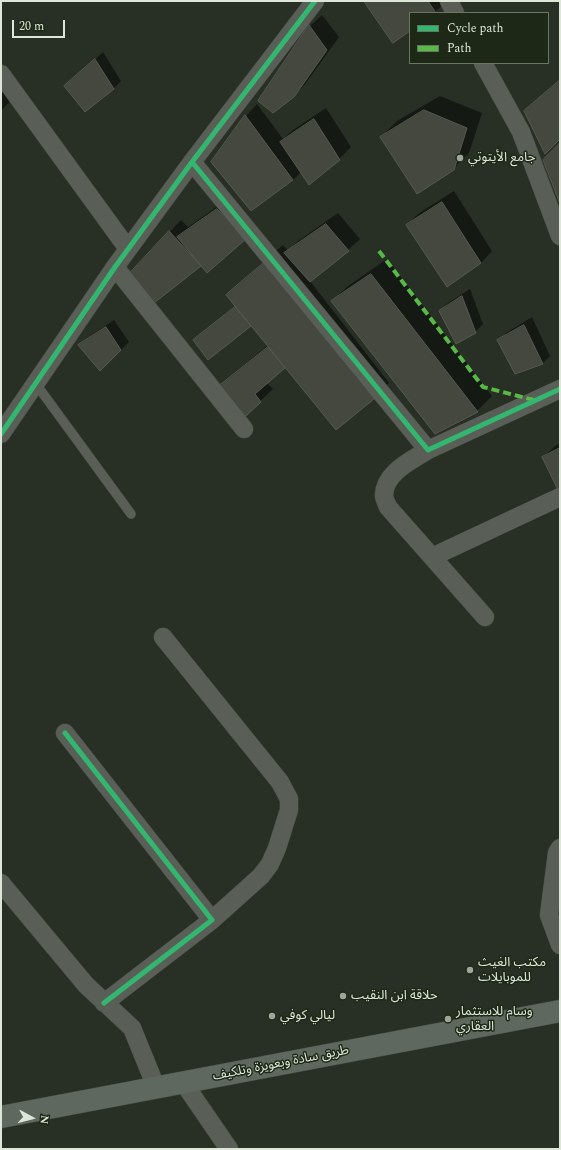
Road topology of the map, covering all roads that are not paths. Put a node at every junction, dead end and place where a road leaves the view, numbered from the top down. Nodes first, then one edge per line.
1 (315, 1) edge
2 (449, 1) edge
3 (455, 12) edge
4 (484, 64) edge
5 (1, 74) edge
6 (192, 162) junction
7 (560, 236) edge
8 (128, 249) junction
9 (115, 267) junction
10 (36, 384) junction
11 (560, 389) edge
12 (244, 430) dead end
13 (1, 434) edge
14 (428, 450) junction
15 (560, 497) edge
16 (131, 514) dead end
17 (432, 557) junction
18 (485, 617) dead end
19 (163, 637) dead end
20 (65, 733) dead end
21 (560, 848) edge
22 (1, 883) edge
23 (212, 920) junction
24 (560, 945) edge
25 (104, 1002) junction
26 (560, 1010) edge
27 (183, 1082) junction
28 (156, 1087) junction
29 (1, 1117) edge
30 (229, 1149) edge

1 - 6 street
2 - 3 street
4 - 7 street
5 - 8 street
6 - 8 street
6 - 14 street
8 - 9 street
9 - 10 street
9 - 12 street
10 - 13 street
10 - 16 lane
11 - 14 street
14 - 17 street
15 - 17 street
17 - 18 street
19 - 23 street
20 - 23 street
21 - 24 street
22 - 25 street
23 - 25 street
25 - 28 street
26 - 27 main road, طريق سادة وبعويزة وتلكيف
27 - 28 main road, طريق سادة وبعويزة وتلكيف
27 - 30 street
28 - 29 main road, طريق سادة وبعويزة وتلكيف

